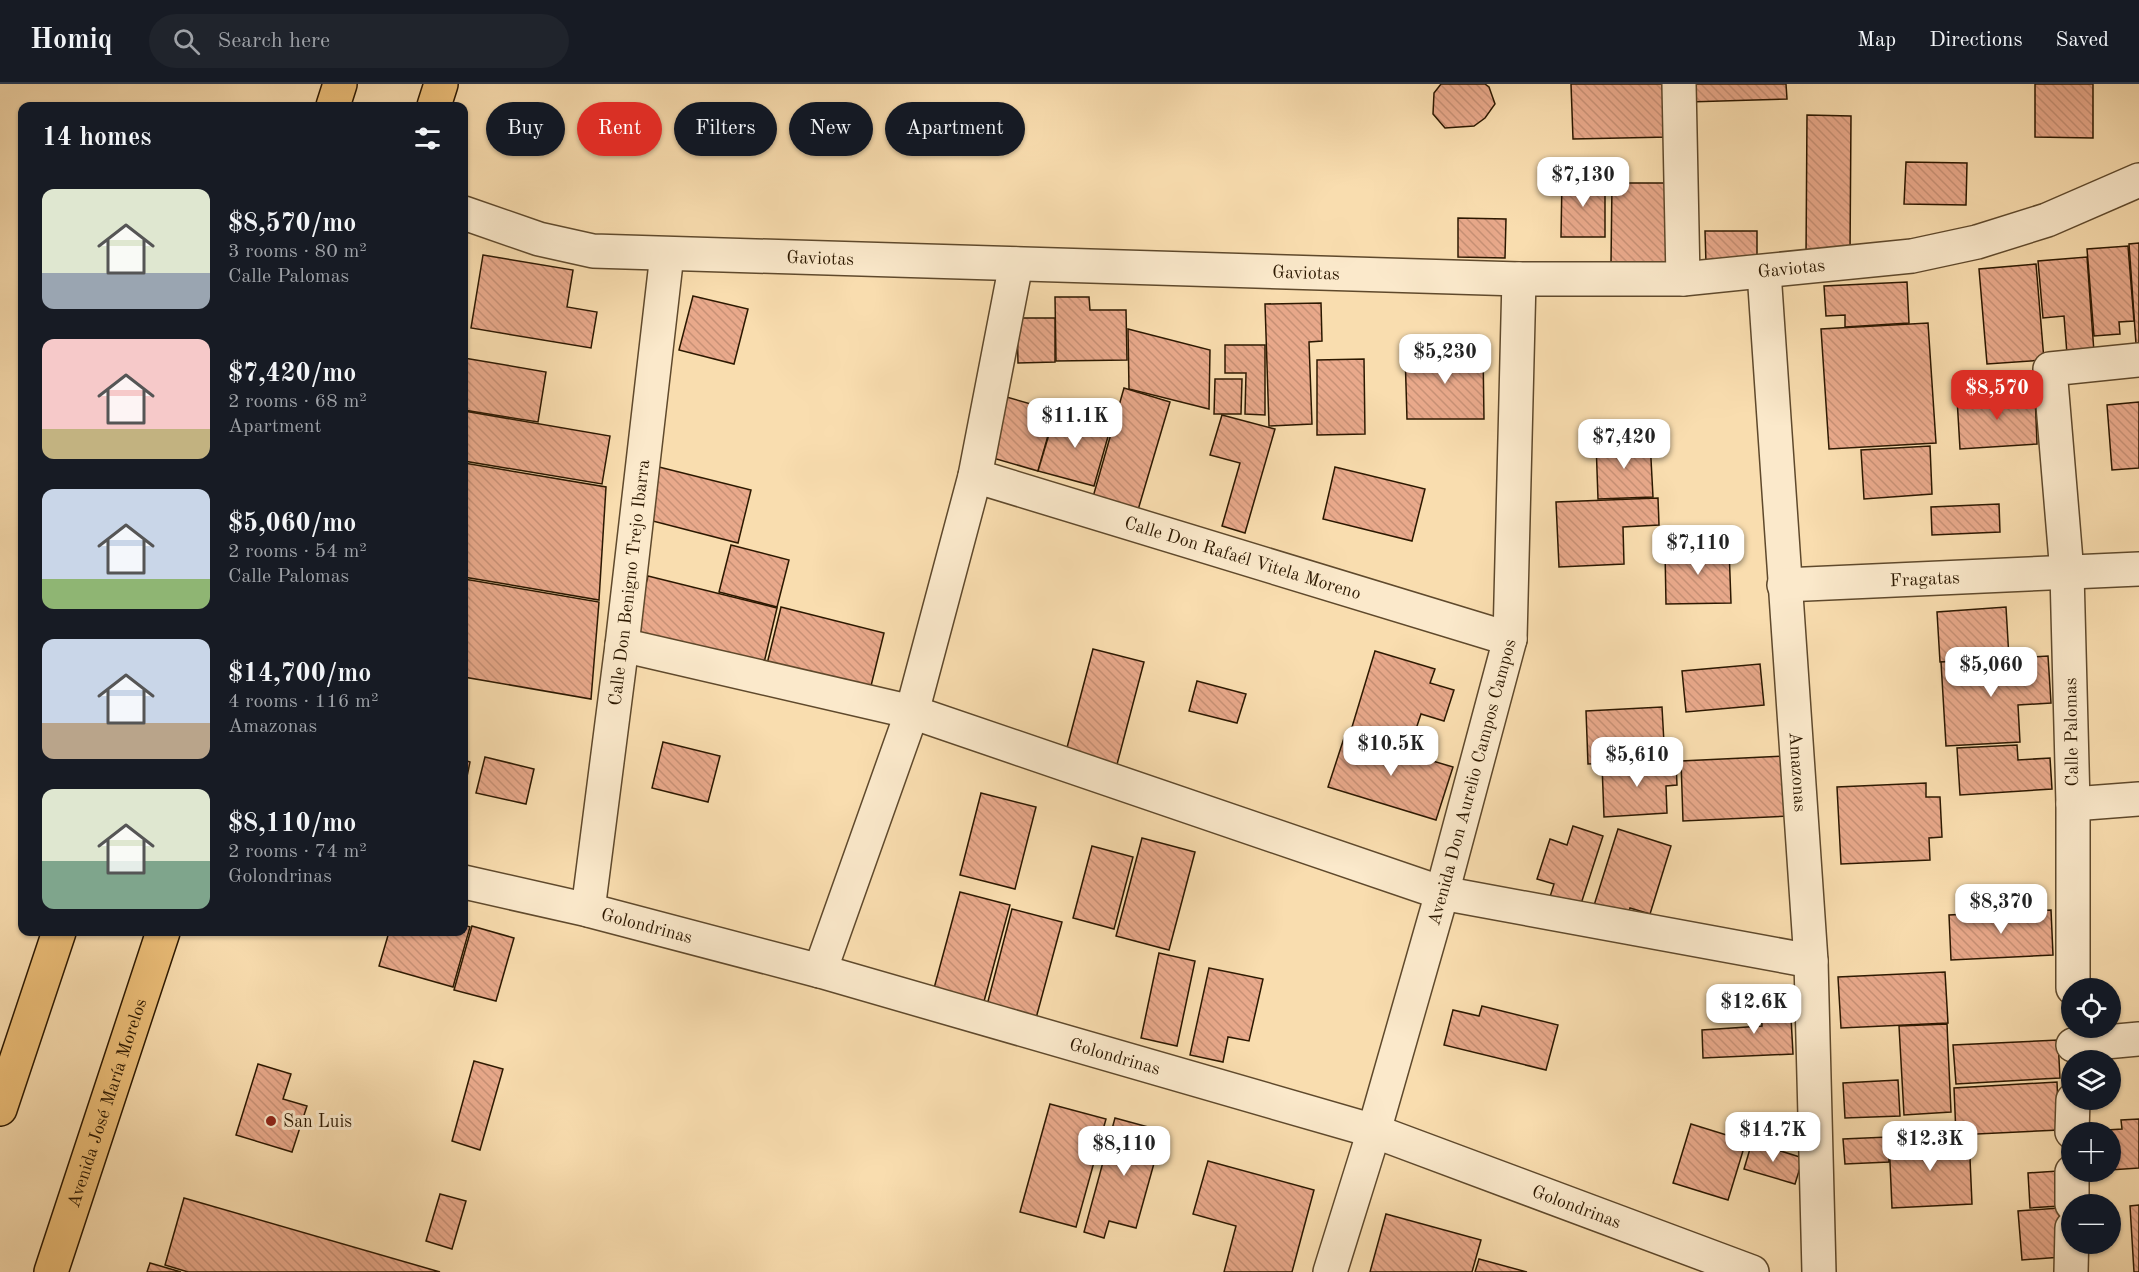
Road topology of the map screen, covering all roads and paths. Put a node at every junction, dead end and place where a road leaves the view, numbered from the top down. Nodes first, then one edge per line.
1 (340, 84) edge
2 (441, 84) edge
3 (1679, 84) edge
4 (334, 102) edge
5 (435, 102) edge
6 (2139, 180) edge
7 (468, 214) edge
8 (667, 254) junction
9 (1016, 264) junction
10 (1764, 272) junction
11 (1519, 279) junction
12 (1683, 279) junction
13 (2139, 360) edge
14 (975, 476) junction
15 (2139, 569) edge
16 (2067, 573) junction
17 (1784, 585) junction
18 (1510, 639) junction
19 (622, 645) junction
20 (912, 712) junction
21 (2139, 799) edge
22 (2073, 804) junction
23 (468, 883) edge
24 (1442, 893) junction
25 (588, 910) junction
26 (58, 936) edge
27 (162, 936) edge
28 (1811, 961) junction
29 (820, 971) junction
30 (2073, 978) edge
31 (2139, 1039) edge
32 (2073, 1044) edge
33 (0, 1108) edge
34 (1374, 1131) junction
35 (2071, 1254) edge
36 (51, 1272) edge
37 (1330, 1272) edge
38 (1752, 1272) edge
39 (1819, 1272) edge
40 (2071, 1272) edge

1 - 4 highway
2 - 5 highway
3 - 12 street
6 - 10 street, Gaviotas
7 - 8 street, Gaviotas
8 - 9 street, Gaviotas
8 - 19 street, Calle Don Benigno Trejo Ibarra
9 - 11 street, Gaviotas
9 - 14 street
10 - 12 street, Gaviotas
10 - 17 street, Amazonas
11 - 12 street, Gaviotas
11 - 18 street, Avenida Don Aurelio Campos Campos
13 - 16 street, Calle Palomas
14 - 18 street, Calle Don Rafaél Vitela Moreno
14 - 20 street
15 - 16 street, Fragatas
16 - 17 street, Fragatas
16 - 22 street, Calle Palomas
17 - 28 street, Amazonas
18 - 24 street, Avenida Don Aurelio Campos Campos
19 - 20 street
19 - 25 street, Calle Don Benigno Trejo Ibarra
20 - 24 street
20 - 29 street
21 - 22 street
22 - 30 street, Calle Palomas
23 - 25 street, Golondrinas
24 - 28 street
24 - 34 street, Avenida Don Aurelio Campos Campos
25 - 29 street, Golondrinas
26 - 33 highway
27 - 36 highway, Avenida José María Morelos
28 - 39 street, Amazonas
29 - 34 street, Golondrinas
31 - 32 street
34 - 37 street, Avenida Don Aurelio Campos Campos
34 - 38 street, Golondrinas
35 - 40 street

